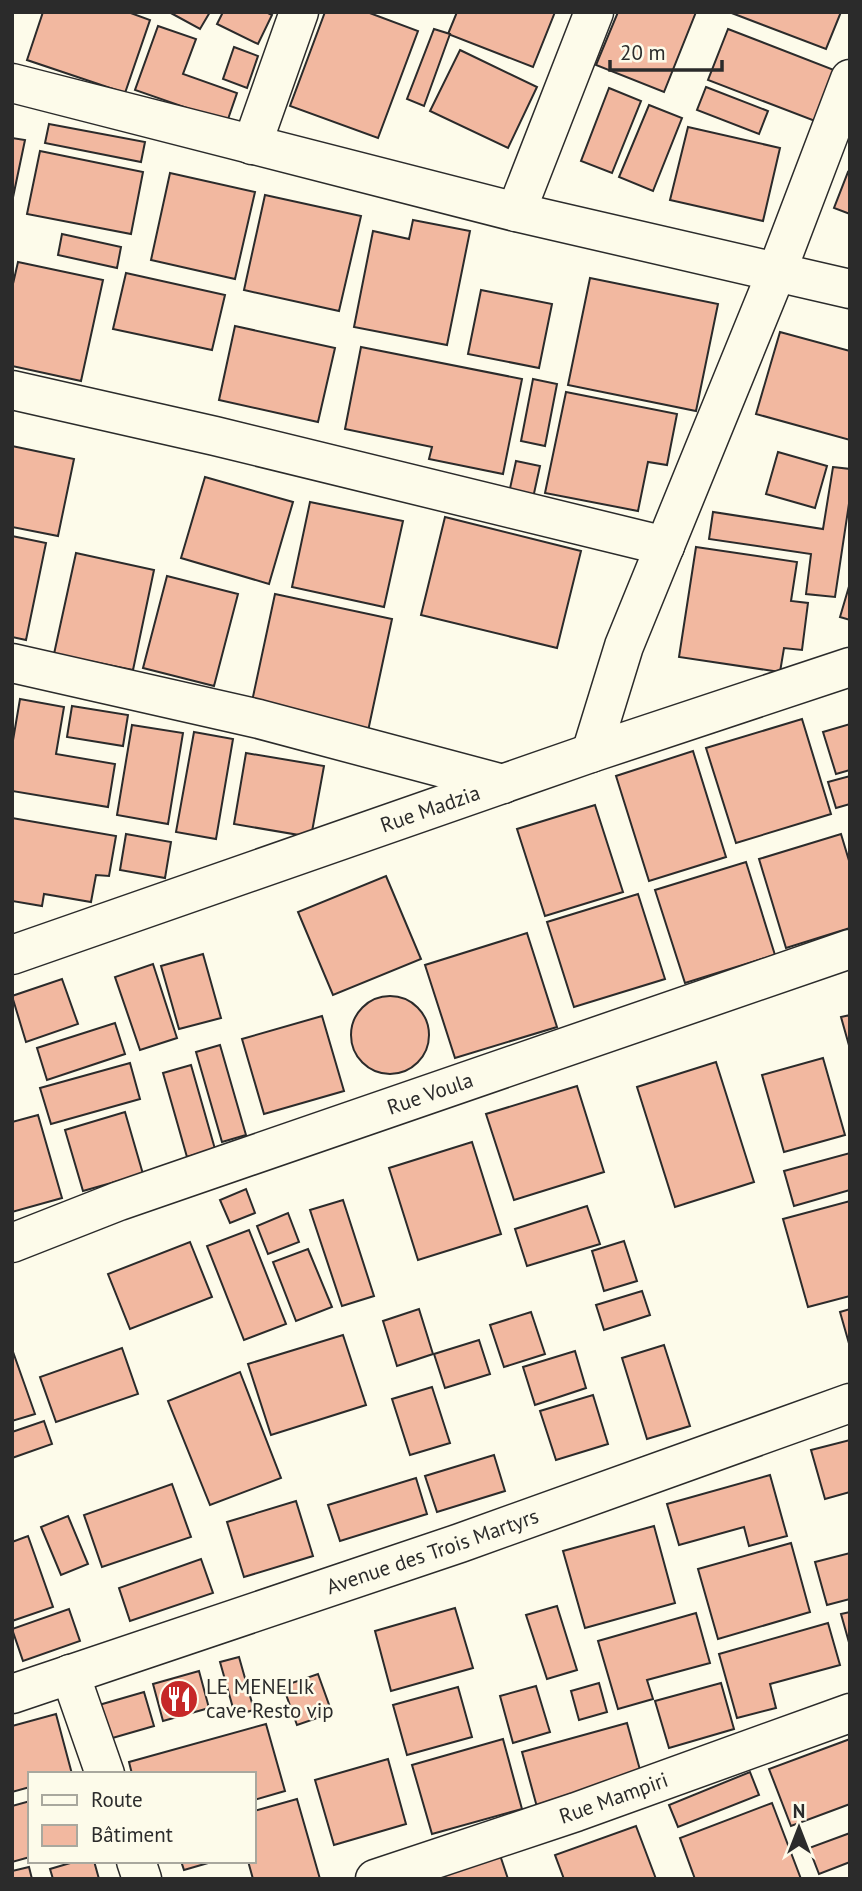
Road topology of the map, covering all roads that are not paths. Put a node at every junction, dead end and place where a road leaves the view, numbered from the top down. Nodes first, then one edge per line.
1 (299, 12) edge
2 (594, 12) edge
3 (850, 79) edge
4 (12, 83) edge
5 (252, 145) junction
6 (516, 212) junction
7 (777, 271) junction
8 (850, 289) edge
9 (12, 390) edge
10 (665, 546) junction
11 (12, 663) edge
12 (850, 667) edge
13 (591, 753) junction
14 (503, 784) junction
15 (850, 949) edge
16 (12, 955) edge
17 (12, 1243) edge
18 (850, 1403) edge
19 (70, 1675) junction
20 (12, 1694) edge
21 (850, 1713) edge
22 (104, 1772) edge
23 (375, 1879) edge

1 - 5 street
2 - 6 street
3 - 7 street
4 - 5 street
5 - 6 street
6 - 7 street
7 - 8 street
7 - 10 street
9 - 10 street
10 - 13 street
11 - 14 street
12 - 13 street, Rue Madzia
13 - 14 street, Rue Madzia
14 - 16 street, Rue Madzia
15 - 17 street, Rue Voula
18 - 19 street, Avenue des Trois Martyrs
19 - 20 street, Avenue des Trois Martyrs
19 - 22 street
21 - 23 street, Rue Mampiri

